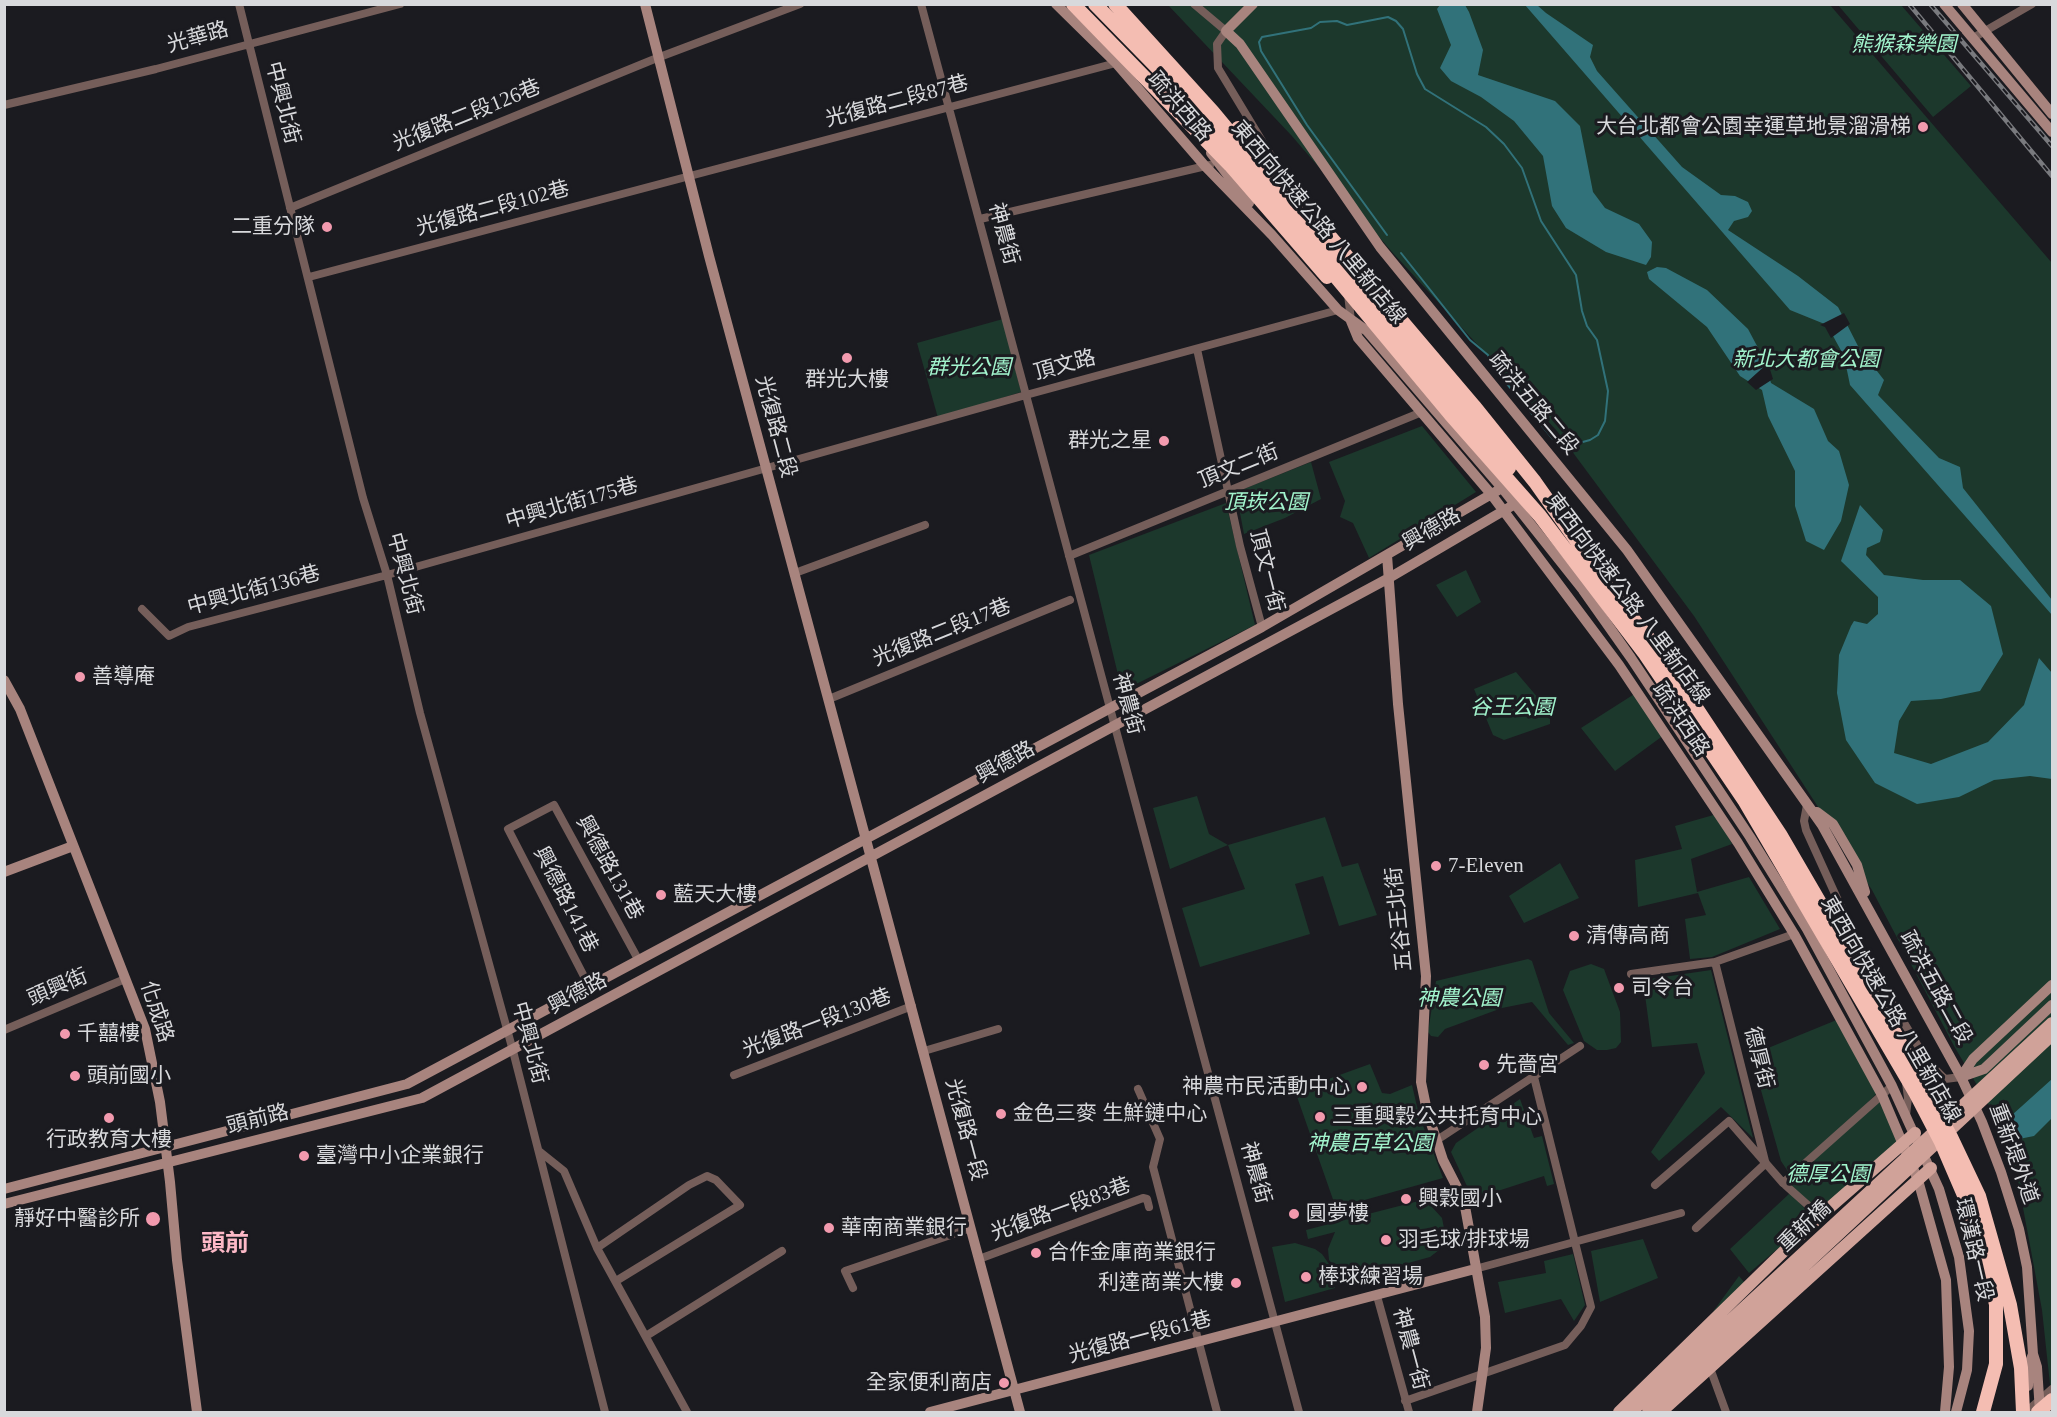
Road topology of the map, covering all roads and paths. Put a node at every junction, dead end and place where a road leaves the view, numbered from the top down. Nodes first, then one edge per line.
1 (238, 4) edge
2 (400, 4) edge
3 (645, 4) edge
4 (800, 4) edge
5 (921, 4) edge
6 (1056, 4) edge
7 (1073, 4) edge
8 (1080, 4) edge
9 (1095, 4) edge
10 (1110, 4) edge
11 (1114, 4) edge
12 (1126, 4) edge
13 (1194, 4) edge
14 (1253, 4) edge
15 (1944, 4) edge
16 (1962, 4) edge
17 (2032, 4) edge
18 (1226, 31) junction
19 (1986, 32) junction
20 (1973, 38) junction
21 (248, 43) junction
22 (657, 58) junction
23 (1116, 63) junction
24 (1182, 65) junction
25 (4, 105) edge
26 (948, 107) junction
27 (2052, 114) edge
28 (2052, 132) edge
29 (1219, 163) junction
30 (1205, 166) junction
31 (688, 175) junction
32 (290, 208) junction
33 (980, 219) junction
34 (1272, 235) junction
35 (309, 277) junction
36 (1338, 310) junction
37 (1351, 321) junction
38 (1197, 349) junction
39 (1401, 354) junction
40 (1026, 395) junction
41 (1422, 412) junction
42 (766, 468) junction
43 (1502, 488) junction
44 (1229, 490) junction
45 (1491, 494) junction
46 (1515, 504) junction
47 (1504, 511) junction
48 (925, 525) dead end
49 (1387, 555) junction
50 (1069, 556) junction
51 (795, 573) junction
52 (387, 575) junction
53 (1389, 578) junction
54 (1610, 588) junction
55 (1070, 600) dead end
56 (142, 609) dead end
57 (1262, 627) junction
58 (4, 680) edge
59 (829, 699) junction
60 (1108, 706) junction
61 (1114, 726) junction
62 (1807, 805) junction
63 (508, 829) joint
64 (1750, 837) junction
65 (866, 839) junction
66 (1738, 843) junction
67 (73, 846) junction
68 (873, 858) junction
69 (4, 872) edge
70 (1794, 934) junction
71 (639, 961) junction
72 (1716, 962) junction
73 (1863, 965) junction
74 (1631, 974) dead end
75 (125, 979) junction
76 (2052, 985) edge
77 (590, 988) junction
78 (2052, 1005) edge
79 (912, 1006) junction
80 (2052, 1023) edge
81 (998, 1029) dead end
82 (4, 1030) edge
83 (508, 1032) junction
84 (2052, 1035) edge
85 (1580, 1046) dead end
86 (513, 1051) junction
87 (924, 1052) junction
88 (734, 1075) dead end
89 (1534, 1077) junction
90 (1961, 1077) junction
91 (1892, 1086) junction
92 (1138, 1089) dead end
93 (1882, 1095) junction
94 (1906, 1115) junction
95 (1915, 1133) junction
96 (1437, 1140) junction
97 (1905, 1142) junction
98 (165, 1148) junction
99 (539, 1151) junction
100 (167, 1163) junction
101 (1766, 1163) junction
102 (1930, 1168) junction
103 (1918, 1180) junction
104 (1783, 1183) junction
105 (1655, 1185) dead end
106 (4, 1189) edge
107 (4, 1204) edge
108 (1149, 1207) dead end
109 (1681, 1213) dead end
110 (1820, 1216) junction
111 (971, 1228) junction
112 (1696, 1228) dead end
113 (1575, 1242) junction
114 (597, 1248) junction
115 (782, 1251) dead end
116 (979, 1259) junction
117 (1475, 1269) junction
118 (616, 1281) junction
119 (853, 1288) dead end
120 (1377, 1296) junction
121 (1275, 1323) junction
122 (646, 1336) junction
123 (1718, 1340) junction
124 (1198, 1342) junction
125 (2033, 1354) junction
126 (1710, 1368) junction
127 (1481, 1376) junction
128 (2052, 1389) edge
129 (1014, 1390) junction
130 (1405, 1401) junction
131 (2044, 1408) edge
132 (197, 1413) edge
133 (605, 1413) edge
134 (687, 1413) edge
135 (930, 1413) edge
136 (1020, 1413) edge
137 (1217, 1413) edge
138 (1299, 1413) edge
139 (1409, 1413) edge
140 (1477, 1413) edge
141 (1619, 1413) edge
142 (1631, 1413) edge
143 (1648, 1413) edge
144 (1661, 1413) edge
145 (1726, 1413) edge
146 (1945, 1413) edge
147 (1956, 1413) edge
148 (1983, 1413) edge
149 (2025, 1413) edge

1 - 21 street, 中興北街
2 - 21 street, 光華路
3 - 22 street, 光復路二段
4 - 22 street, 光復路二段126巷
5 - 26 street, 神農街
6 - 23 street, 疏洪西路
7 - 39 highway
8 - 29 street, 疏洪西路
9 - 39 highway, 東西向快速公路 八里新店線
10 - 24 highway
11 - 54 highway, 東西向快速公路 八里新店線
12 - 24 highway
13 - 18 street
14 - 18 street
15 - 20 street
16 - 19 street
17 - 19 street
18 - 37 street
18 - 62 street, 疏洪五路二段
19 - 20 street
19 - 27 street
20 - 28 street
21 - 25 street, 光華路
21 - 32 street, 中興北街
22 - 31 street, 光復路二段
22 - 32 street, 光復路二段126巷
23 - 26 street, 光復路二段87巷
23 - 30 street, 疏洪西路
24 - 54 highway
26 - 31 street, 光復路二段87巷
26 - 33 street, 神農街
29 - 30 street
29 - 34 street, 疏洪西路
30 - 33 street
30 - 34 street, 疏洪西路
31 - 35 street, 光復路二段102巷
31 - 42 street, 光復路二段
32 - 35 street, 中興北街
33 - 40 street, 神農街
34 - 36 street, 疏洪西路
35 - 52 street, 中興北街
36 - 37 street, 疏洪西路
36 - 38 street, 頂文路
37 - 41 street, 疏洪西路
37 - 43 street, 疏洪西路
38 - 40 street, 頂文路
38 - 44 street, 頂文一街
39 - 148 highway, 東西向快速公路 八里新店線
40 - 42 street, 頂文路
40 - 50 street, 神農街
41 - 44 street, 頂文二街
41 - 45 street, 疏洪西路
42 - 51 street, 光復路二段
42 - 52 street, 中興北街175巷
43 - 45 street, 興德路
43 - 46 street, 疏洪西路
44 - 50 street, 頂文二街
44 - 57 street, 頂文一街
45 - 47 street, 疏洪西路
45 - 49 street, 興德路
46 - 47 street, 興德路
46 - 64 street, 疏洪西路
47 - 53 street, 興德路
47 - 66 street, 疏洪西路
48 - 51 street
49 - 53 street, 五谷王北街
49 - 57 street, 興德路
50 - 60 street, 神農街
51 - 59 street, 光復路二段
52 - 56 street, 中興北街136巷
52 - 83 street, 中興北街
53 - 61 street, 興德路
53 - 96 street, 五谷王北街
54 - 149 highway, 東西向快速公路 八里新店線
55 - 59 street, 光復路二段17巷
57 - 60 street, 興德路
58 - 67 street, 化成路
59 - 65 street, 光復路二段
60 - 61 street, 神農街
60 - 65 street, 興德路
61 - 68 street, 興德路
61 - 121 street, 神農街
62 - 73 street
62 - 90 street, 疏洪五路二段
63 - 71 street, 興德路131巷
63 - 77 street, 興德路141巷
64 - 66 street
64 - 73 street
64 - 91 street, 疏洪西路
65 - 68 street, 光復路二段
65 - 71 street, 興德路
66 - 70 street, 疏洪西路
67 - 69 street
67 - 75 street, 化成路
68 - 79 street, 光復路一段
68 - 86 street, 興德路
70 - 72 street
70 - 93 street, 疏洪西路
71 - 77 street, 興德路
72 - 74 street
72 - 101 street, 德厚街
73 - 90 street
73 - 94 street
75 - 82 street, 頭興街
75 - 98 street, 化成路
76 - 90 street
77 - 83 street, 興德路
78 - 90 street
79 - 87 street, 光復路一段
79 - 88 street, 光復路一段130巷
80 - 123 main road, 重新橋
81 - 87 street
83 - 86 street, 中興北街
83 - 98 street, 頭前路
84 - 123 main road, 重新橋
85 - 89 street
86 - 99 street, 中興北街
86 - 100 street, 頭前路
87 - 111 street, 光復路一段
89 - 96 street
89 - 113 street
90 - 125 street, 重新堤外道
91 - 93 street
91 - 94 street, 疏洪西路
92 - 124 street
93 - 97 street, 疏洪西路
93 - 104 street
94 - 95 street, 疏洪西路
95 - 97 main road
95 - 102 street, 疏洪西路
96 - 117 street, 五谷王北街
97 - 103 street, 疏洪西路
97 - 110 main road
98 - 100 street, 化成路
98 - 106 street, 頭前路
99 - 114 street
99 - 133 street, 中興北街
100 - 107 street, 頭前路
100 - 132 street, 化成路
101 - 104 street
101 - 105 street
101 - 112 street
102 - 103 main road
102 - 147 street, 環漢路一段
103 - 126 main road
103 - 146 street, 環漢路一段
104 - 110 street
108 - 116 street, 光復路一段83巷
109 - 113 street
110 - 141 main road
111 - 116 street, 光復路一段
111 - 119 street
113 - 117 street
113 - 127 street
114 - 118 street
114 - 118 street
115 - 122 street
116 - 129 street, 光復路一段
117 - 120 street, 光復路一段61巷
117 - 127 street, 五谷王北街
118 - 122 street
120 - 121 street, 光復路一段61巷
120 - 130 street, 神農一街
121 - 124 street, 光復路一段61巷
121 - 138 street, 神農街
122 - 134 street
123 - 142 main road
123 - 143 main road
124 - 129 street, 光復路一段61巷
124 - 137 street
125 - 131 street, 重新堤外道
125 - 149 street, 重新堤外道
126 - 144 main road
126 - 145 street
127 - 130 street
127 - 140 street, 五谷王北街
128 - 149 street
129 - 135 street, 光復路一段61巷
129 - 136 street, 光復路一段
130 - 139 street, 神農一街

